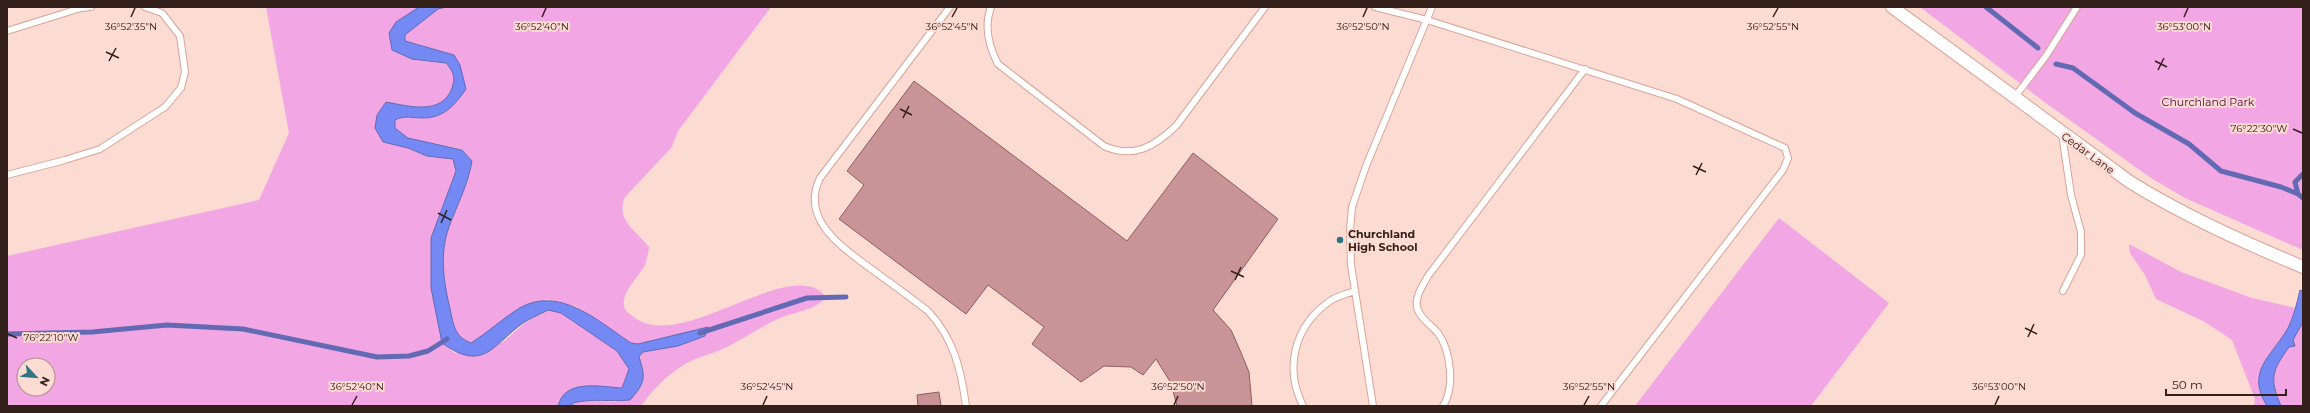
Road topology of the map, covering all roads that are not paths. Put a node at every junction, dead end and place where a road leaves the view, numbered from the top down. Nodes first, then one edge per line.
1 (91, 7) edge
2 (144, 7) edge
3 (950, 7) edge
4 (991, 7) edge
5 (1265, 7) edge
6 (1375, 7) edge
7 (1432, 7) edge
8 (1892, 7) edge
9 (2077, 7) edge
10 (1427, 20) junction
11 (7, 31) edge
12 (1584, 70) junction
13 (2014, 98) junction
14 (2062, 134) junction
15 (7, 175) edge
16 (2303, 267) edge
17 (1356, 290) junction
18 (2063, 291) dead end
19 (966, 406) edge
20 (1303, 406) edge
21 (1373, 406) edge
22 (1443, 406) edge
23 (1601, 406) edge

1 - 11 lane
2 - 15 lane
3 - 19 lane
4 - 5 lane
6 - 10 lane
7 - 10 lane
8 - 13 street, Cedar Lane
9 - 13 lane
10 - 12 lane
10 - 17 lane
12 - 22 lane
12 - 23 lane
13 - 14 street, Cedar Lane
14 - 16 street, Cedar Lane
14 - 18 lane
17 - 20 lane
17 - 21 lane

